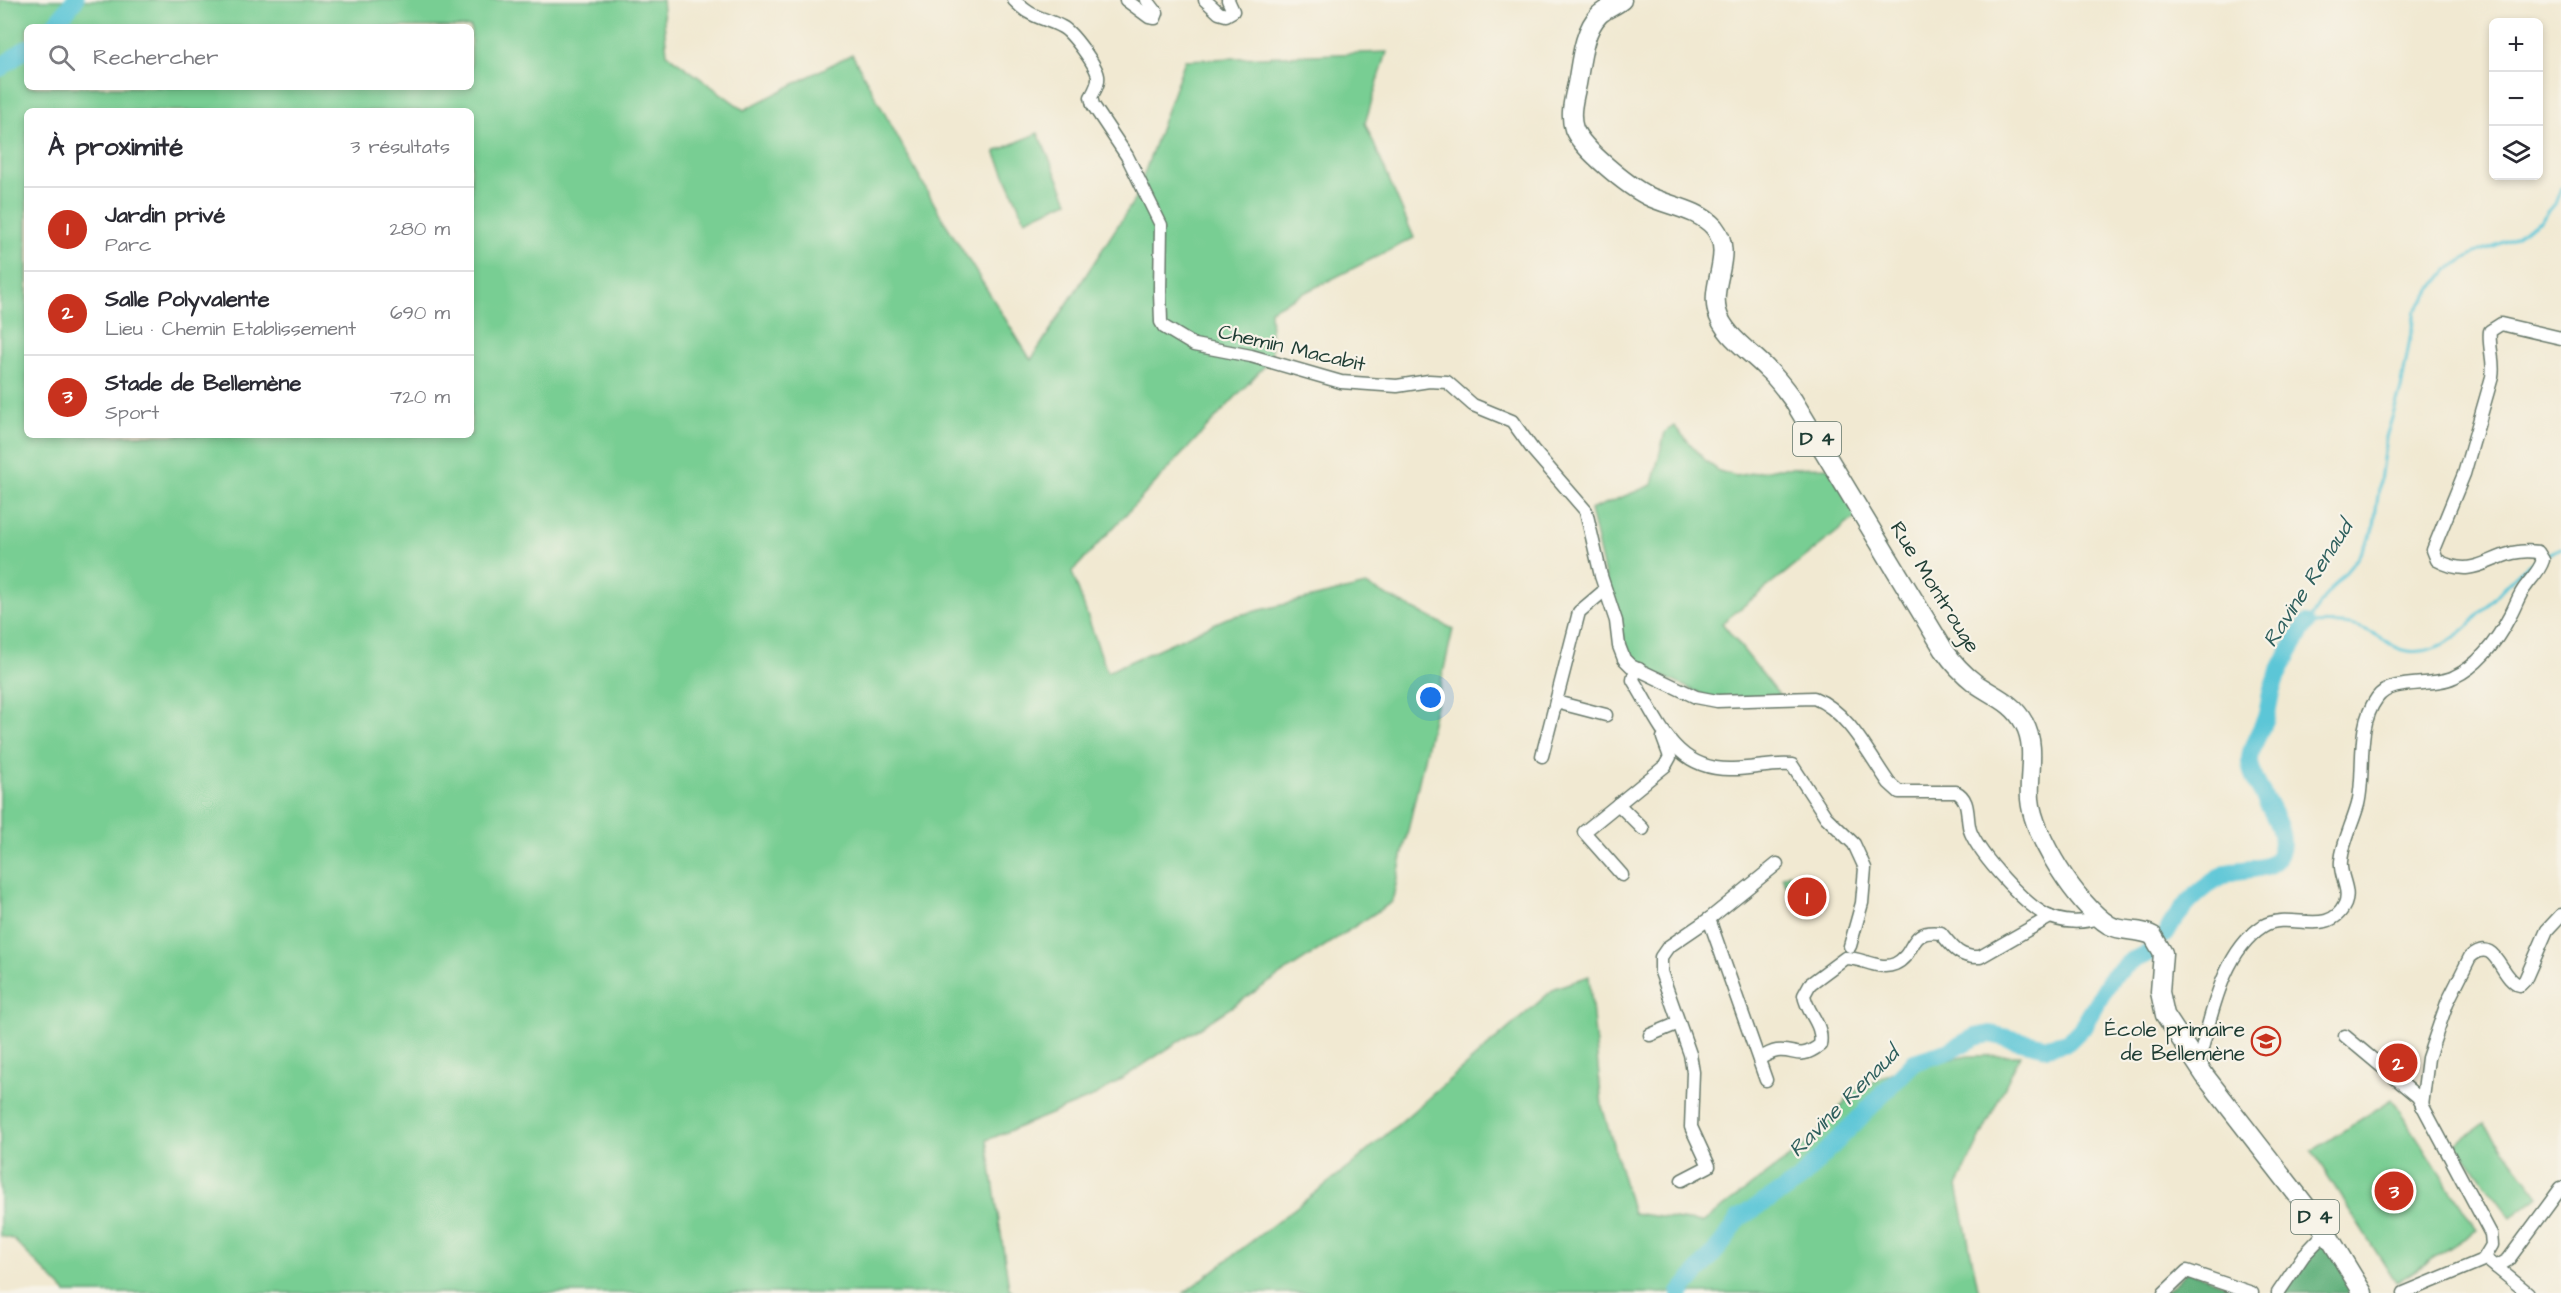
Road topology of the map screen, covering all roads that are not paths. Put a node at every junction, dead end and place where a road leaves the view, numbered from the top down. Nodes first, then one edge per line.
1 (1014, 0) edge
2 (1126, 0) edge
3 (1147, 0) edge
4 (1205, 0) edge
5 (1228, 0) edge
6 (1622, 0) edge
7 (2561, 338) edge
8 (1605, 590) junction
9 (1639, 669) junction
10 (1556, 702) junction
11 (1606, 715) dead end
12 (1661, 725) junction
13 (1542, 756) dead end
14 (1618, 804) junction
15 (1643, 829) dead end
16 (1777, 864) dead end
17 (1622, 874) dead end
18 (2561, 915) edge
19 (2050, 917) junction
20 (2100, 917) junction
21 (1709, 920) junction
22 (1850, 946) dead end
23 (1679, 1023) junction
24 (1650, 1035) dead end
25 (2344, 1036) dead end
26 (1759, 1059) junction
27 (2198, 1063) junction
28 (1766, 1080) dead end
29 (2422, 1106) junction
30 (1682, 1180) dead end
31 (2561, 1188) edge
32 (2326, 1232) junction
33 (2483, 1260) junction
34 (2496, 1267) junction
35 (2428, 1289) edge
36 (2164, 1293) edge
37 (2252, 1293) edge
38 (2278, 1293) edge
39 (2364, 1293) edge
40 (2403, 1293) edge
41 (2528, 1293) edge

1 - 8 street, Chemin Macabit
2 - 3 street
4 - 5 street
6 - 20 main road, Rue Montrouge / D 4
7 - 27 street
8 - 9 street, Chemin Macabit
8 - 10 street
9 - 12 street
9 - 19 street, Chemin Macabit
10 - 11 street
10 - 13 street
12 - 14 street
12 - 22 street
14 - 15 street
14 - 17 street
16 - 21 street
18 - 29 street
19 - 20 street
19 - 26 street
20 - 27 main road, Rue Montrouge / D 4
21 - 23 street
21 - 26 street
23 - 24 street
23 - 30 street
25 - 29 street
26 - 28 street
27 - 32 main road, Rue Montrouge / D 4
29 - 33 street
31 - 34 street
32 - 38 street
32 - 39 main road, Rue Montrouge / D 4
33 - 34 street
33 - 35 street
34 - 41 street
35 - 40 street
36 - 37 street

